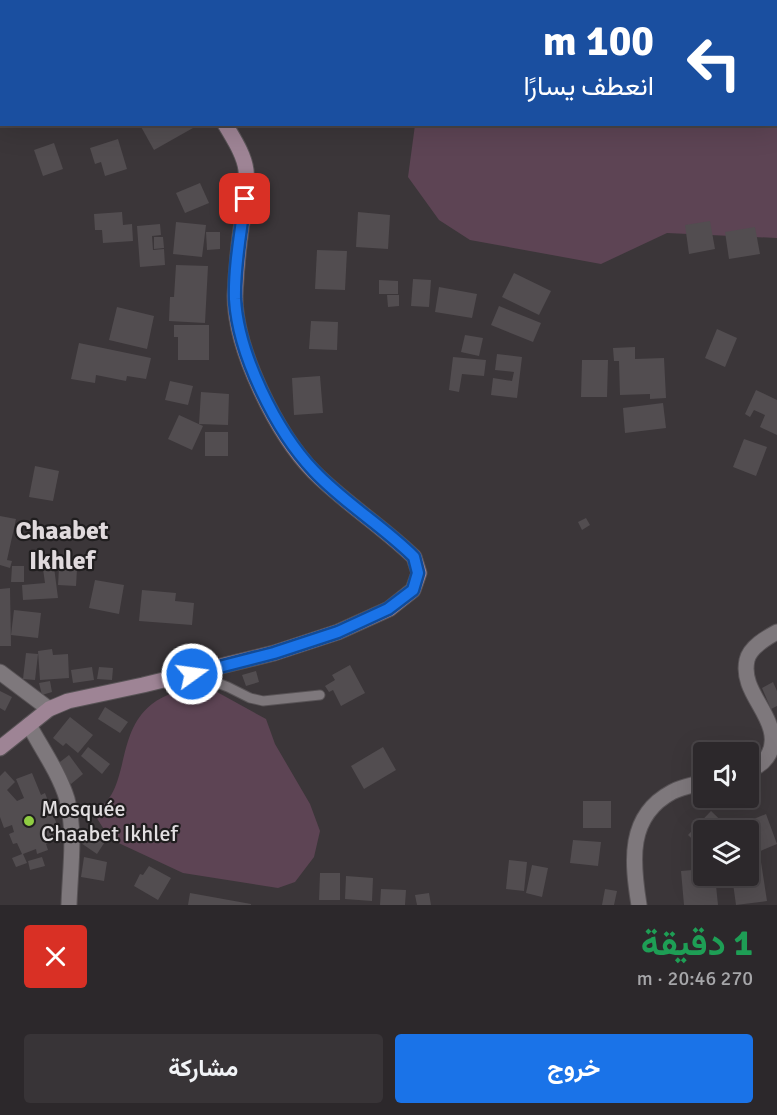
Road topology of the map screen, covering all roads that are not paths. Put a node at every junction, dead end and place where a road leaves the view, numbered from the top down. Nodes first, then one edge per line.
1 (226, 126) edge
2 (777, 632) edge
3 (0, 672) edge
4 (192, 674) junction
5 (320, 695) dead end
6 (49, 709) junction
7 (29, 725) junction
8 (0, 748) edge
9 (759, 766) edge
10 (693, 785) edge
11 (69, 905) edge
12 (639, 905) edge

1 - 4 street
2 - 9 street
3 - 6 street
4 - 5 lane
4 - 6 street
6 - 7 street
7 - 8 street
7 - 11 street
10 - 12 street

